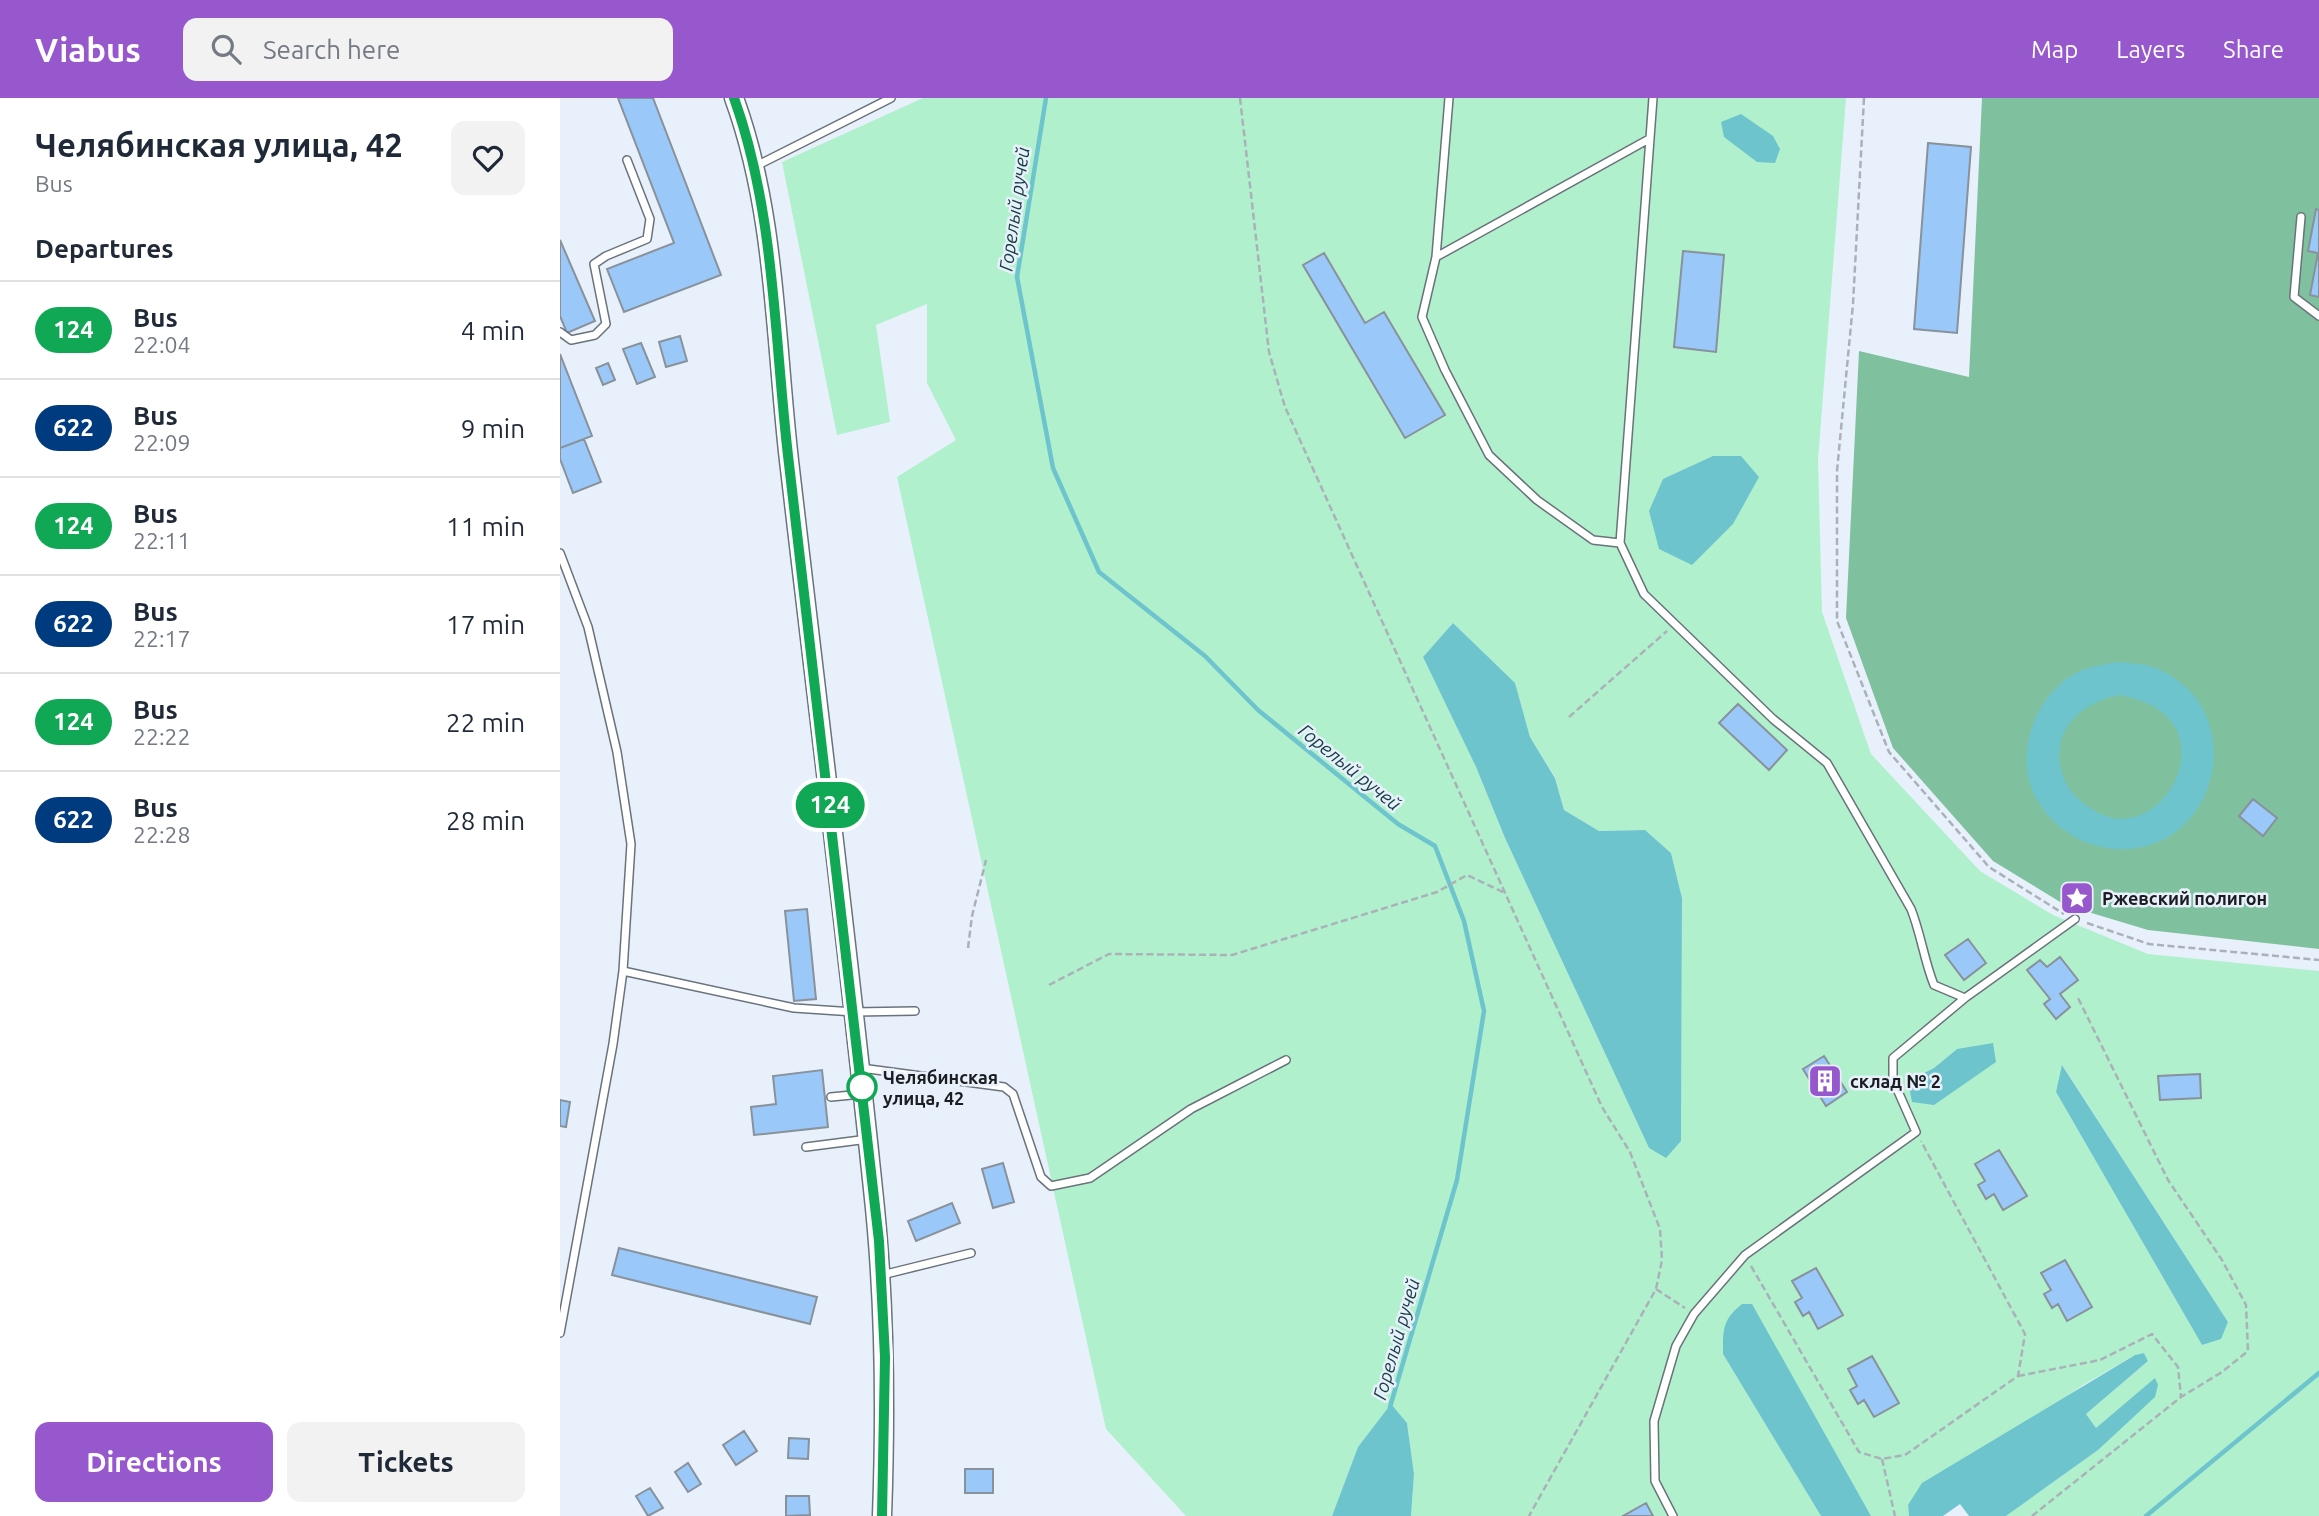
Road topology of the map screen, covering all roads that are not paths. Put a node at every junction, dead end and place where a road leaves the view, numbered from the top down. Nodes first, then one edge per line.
1 (734, 98) edge
2 (891, 98) edge
3 (1449, 98) edge
4 (1653, 98) edge
5 (1649, 139) junction
6 (626, 160) dead end
7 (755, 166) junction
8 (2301, 217) dead end
9 (1436, 257) junction
10 (2319, 316) edge
11 (560, 332) edge
12 (1620, 543) junction
13 (560, 553) edge
14 (2075, 919) road end
15 (623, 971) junction
16 (1965, 998) junction
17 (915, 1011) dead end
18 (854, 1012) junction
19 (1286, 1060) dead end
20 (860, 1068) junction
21 (863, 1094) junction
22 (831, 1097) dead end
23 (868, 1139) junction
24 (806, 1147) dead end
25 (971, 1254) dead end
26 (882, 1275) junction
27 (560, 1333) edge
28 (882, 1516) edge
29 (1673, 1516) edge

1 - 7 street
2 - 7 lane
3 - 9 lane
4 - 5 lane
5 - 9 lane
5 - 12 lane
6 - 11 lane
7 - 18 street
8 - 10 lane
9 - 12 lane
12 - 16 lane
13 - 15 lane
14 - 16 lane
15 - 18 lane
15 - 27 lane
16 - 29 lane
17 - 18 lane
18 - 20 street
19 - 20 lane
20 - 21 street
21 - 22 lane
21 - 23 street
23 - 24 lane
23 - 26 street
25 - 26 lane
26 - 28 street

